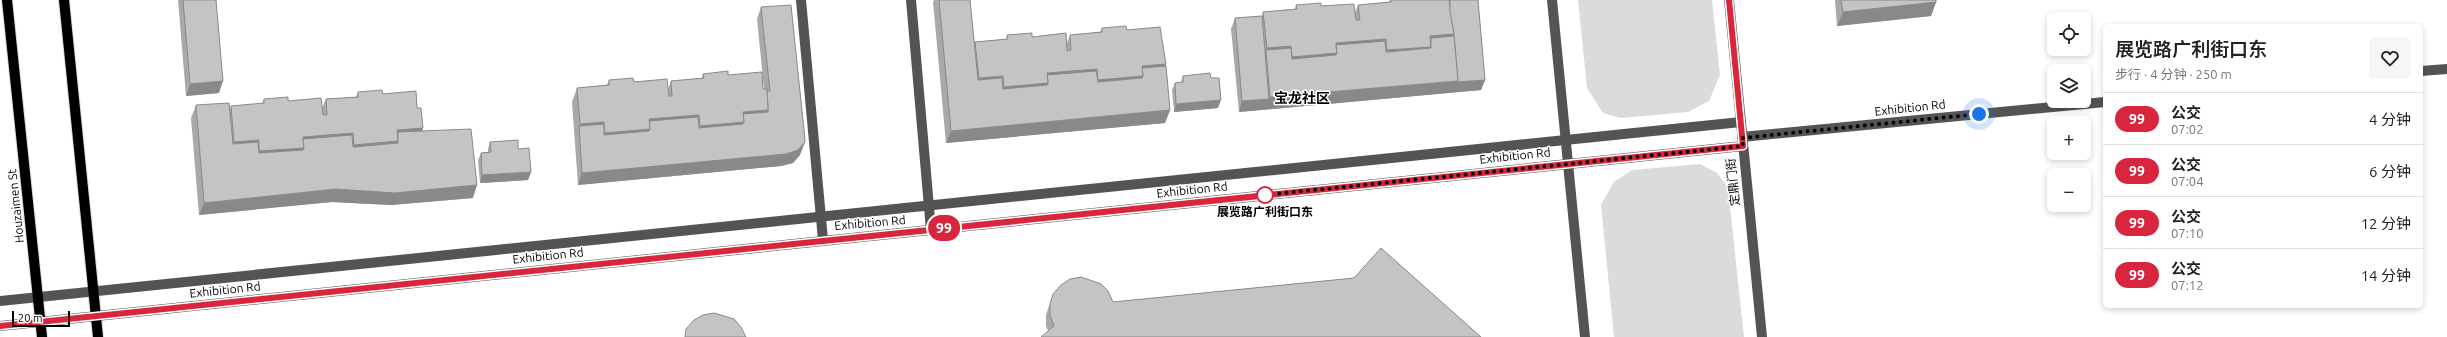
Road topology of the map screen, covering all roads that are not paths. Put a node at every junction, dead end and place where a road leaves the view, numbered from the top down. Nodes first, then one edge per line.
1 (7, 0) edge
2 (64, 0) edge
3 (801, 0) edge
4 (911, 0) edge
5 (1552, 0) edge
6 (1729, 0) edge
7 (2447, 68) edge
8 (2423, 71) edge
9 (2103, 102) edge
10 (1741, 122) junction
11 (1564, 140) junction
12 (1742, 142) junction
13 (1567, 164) junction
14 (929, 206) junction
15 (821, 216) junction
16 (931, 230) junction
17 (823, 240) junction
18 (93, 292) junction
19 (38, 298) junction
20 (0, 301) edge
21 (96, 316) junction
22 (40, 322) junction
23 (0, 326) edge
24 (42, 337) edge
25 (98, 337) edge
26 (1585, 337) edge
27 (1762, 337) edge

1 - 19 main road, Houzaimen St
2 - 18 main road
3 - 15 street
4 - 14 street
5 - 11 street
6 - 10 street, 定鼎门街
7 - 8 street
9 - 12 street, Exhibition Rd
10 - 11 street, Exhibition Rd
10 - 12 street, 定鼎门街
11 - 13 street
11 - 14 street, Exhibition Rd
12 - 13 street, Exhibition Rd
12 - 27 street, 定鼎门街
13 - 16 street, Exhibition Rd
13 - 26 street
14 - 15 street, Exhibition Rd
14 - 16 street
15 - 17 street
15 - 18 street, Exhibition Rd
16 - 17 street, Exhibition Rd
17 - 21 street, Exhibition Rd
18 - 19 street, Exhibition Rd
18 - 21 main road
19 - 20 street, Exhibition Rd
19 - 22 main road, Houzaimen St
21 - 22 street, Exhibition Rd
21 - 25 main road
22 - 23 street, Exhibition Rd
22 - 24 main road, Houzaimen St

